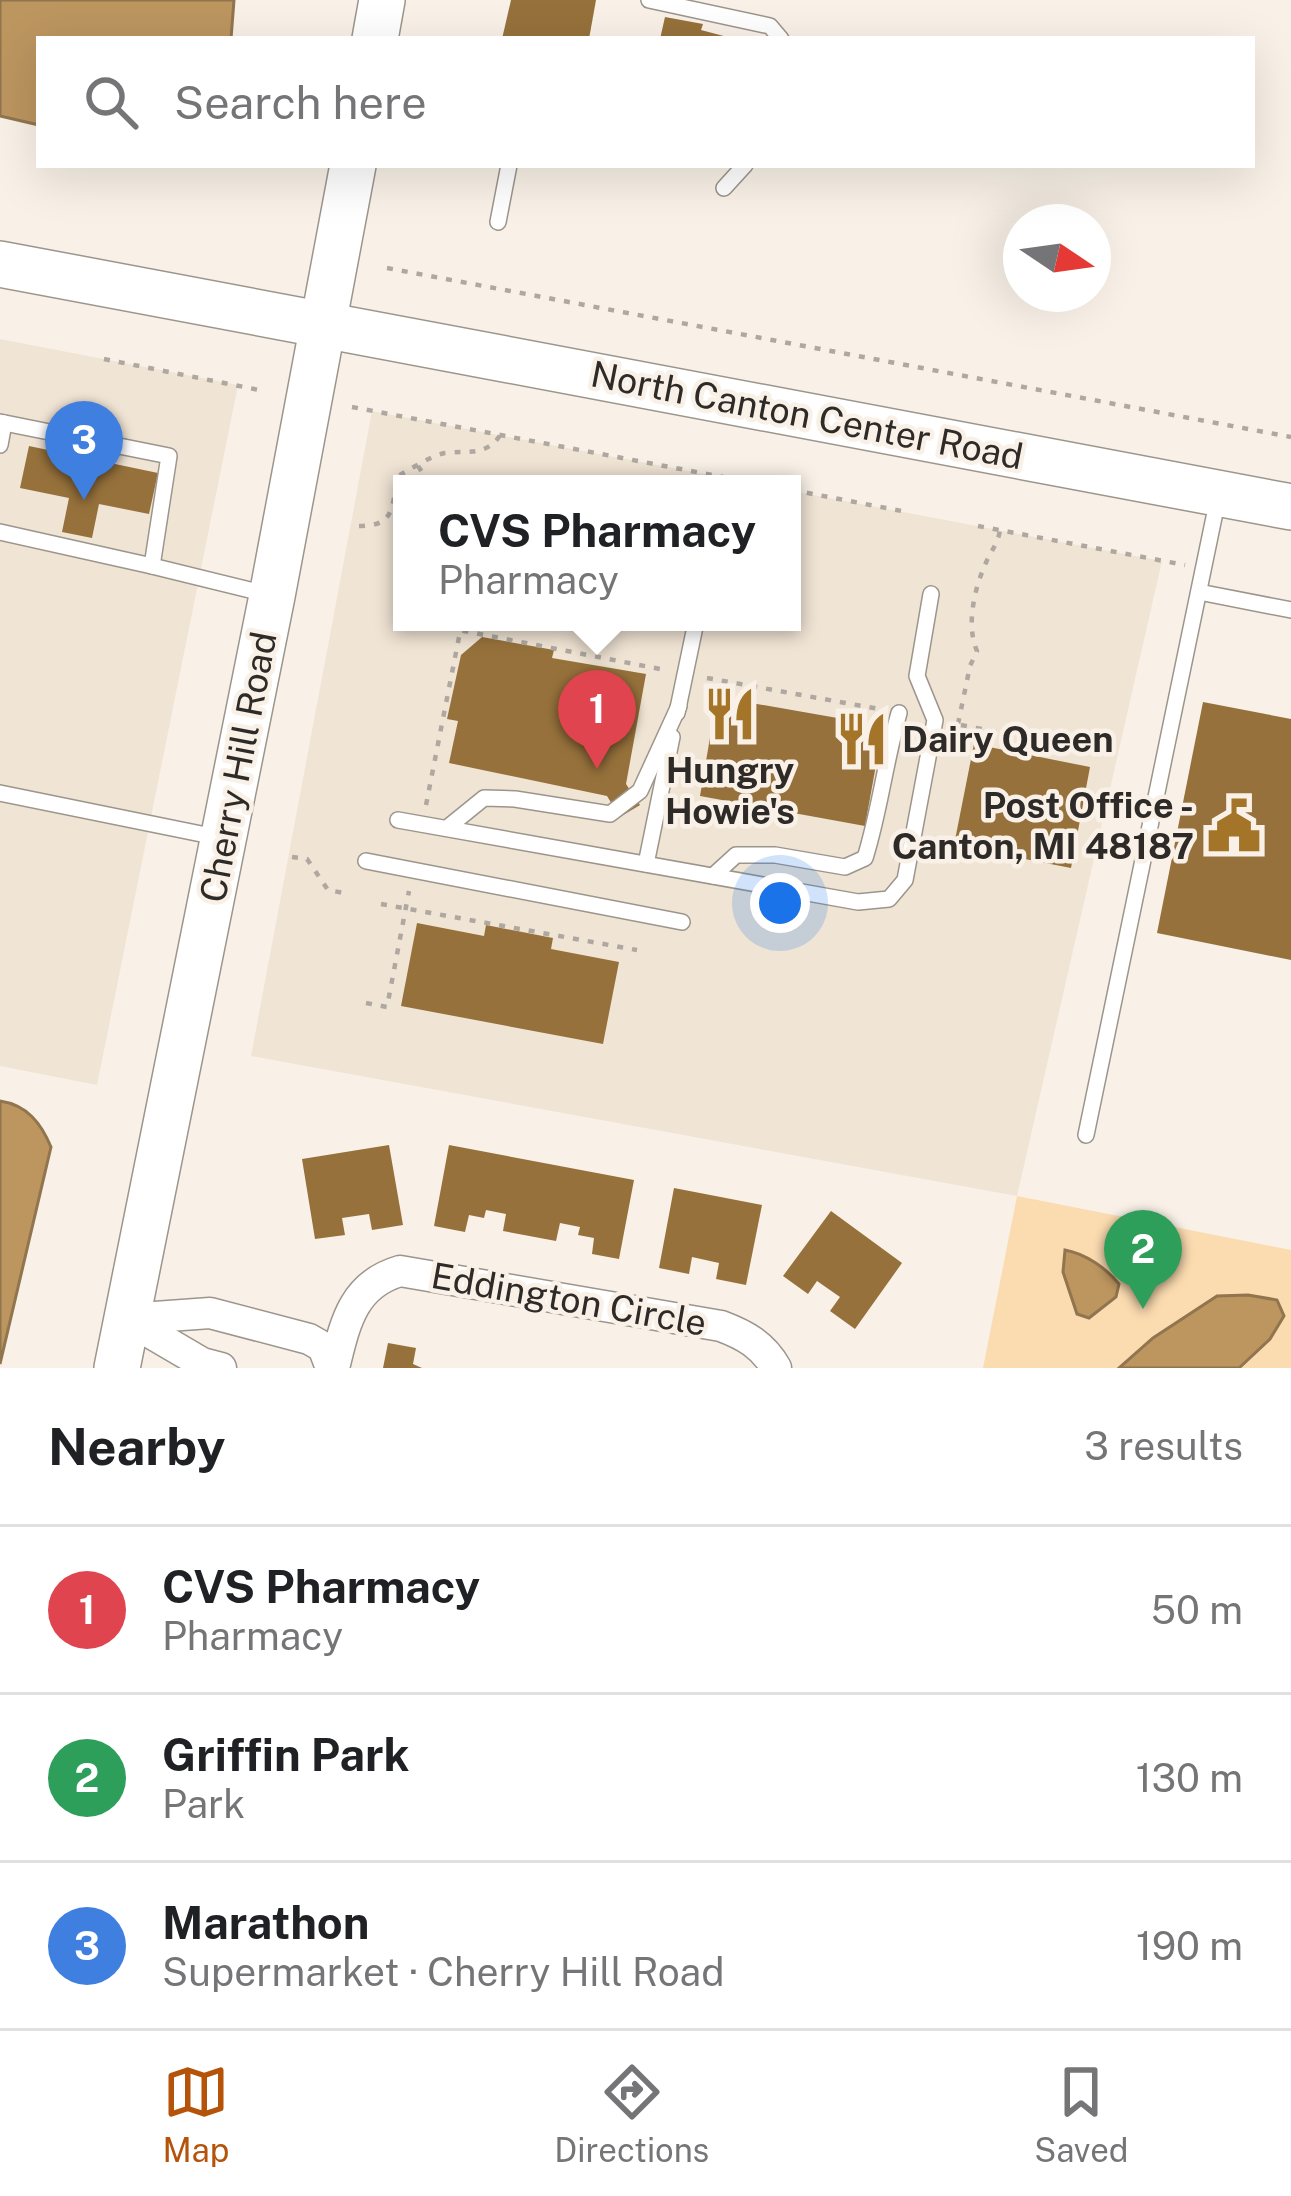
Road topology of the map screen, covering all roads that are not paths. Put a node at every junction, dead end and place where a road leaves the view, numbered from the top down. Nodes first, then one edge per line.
1 (382, 0) edge
2 (649, 0) edge
3 (376, 36) edge
4 (778, 36) edge
5 (351, 168) edge
6 (508, 168) edge
7 (742, 168) edge
8 (724, 188) dead end
9 (498, 222) dead end
10 (0, 264) edge
11 (322, 328) junction
12 (2, 422) edge
13 (0, 445) edge
14 (1219, 493) junction
15 (1291, 507) edge
16 (0, 532) edge
17 (152, 566) junction
18 (1199, 592) junction
19 (931, 594) dead end
20 (272, 596) junction
21 (1291, 610) edge
22 (694, 631) edge
23 (679, 706) junction
24 (894, 712) road end
25 (0, 793) edge
26 (398, 820) dead end
27 (447, 828) junction
28 (224, 838) junction
29 (366, 861) dead end
30 (646, 864) junction
31 (713, 876) junction
32 (682, 922) dead end
33 (1086, 1136) dead end
34 (127, 1319) junction
35 (117, 1368) edge
36 (221, 1368) edge
37 (332, 1368) edge
38 (776, 1368) edge

1 - 3 main road
2 - 4 lane
5 - 11 main road, Cherry Hill Road
6 - 9 lane
7 - 8 lane
10 - 11 main road, North Canton Center Road
11 - 14 main road, North Canton Center Road
11 - 20 main road, Cherry Hill Road
12 - 13 lane
12 - 17 lane
14 - 15 main road, North Canton Center Road
14 - 18 lane
16 - 17 lane
17 - 20 lane
18 - 21 lane
18 - 33 lane
19 - 31 lane
20 - 28 main road, Cherry Hill Road
22 - 23 lane
23 - 27 lane
23 - 30 lane
24 - 31 lane
25 - 28 lane
26 - 27 lane
27 - 30 lane
28 - 34 main road, Cherry Hill Road
29 - 32 lane
30 - 31 lane
34 - 35 main road, Cherry Hill Road
34 - 36 street
34 - 37 street
37 - 38 street, Eddington Circle

